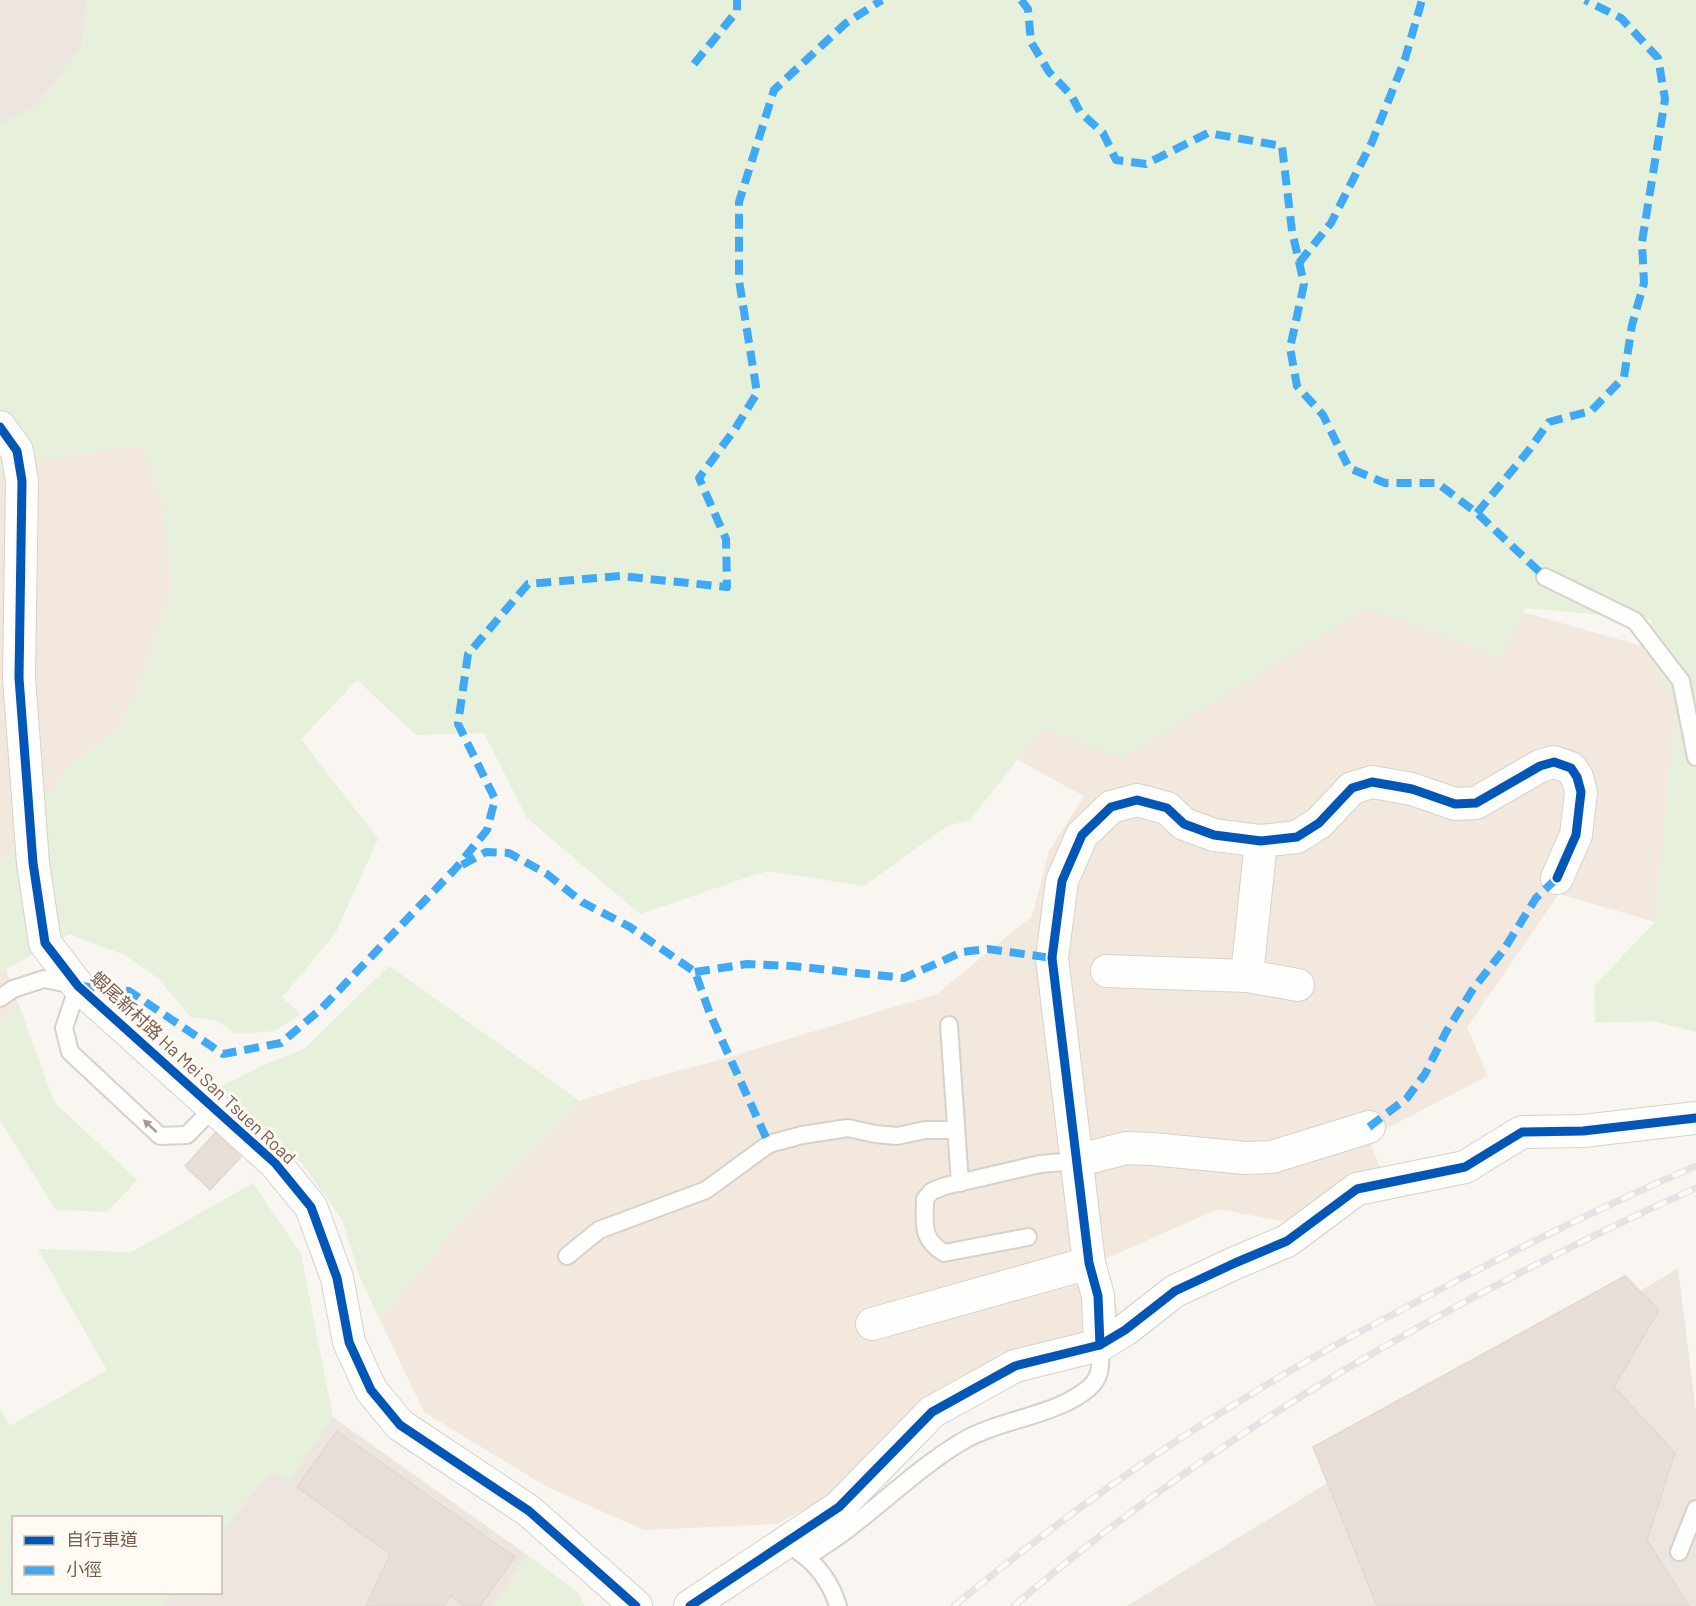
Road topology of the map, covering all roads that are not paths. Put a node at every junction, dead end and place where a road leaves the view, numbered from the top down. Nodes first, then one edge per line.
1 (0, 427) edge
2 (1545, 577) dead end
3 (1696, 757) edge
4 (1260, 841) junction
5 (1557, 878) dead end
6 (1107, 971) dead end
7 (1247, 976) junction
8 (1298, 985) dead end
9 (78, 986) junction
10 (0, 998) edge
11 (949, 1025) dead end
12 (214, 1107) junction
13 (1696, 1118) edge
14 (1369, 1127) dead end
15 (956, 1130) junction
16 (1076, 1161) junction
17 (960, 1183) junction
18 (1028, 1237) dead end
19 (567, 1256) dead end
20 (1089, 1263) junction
21 (872, 1324) dead end
22 (1100, 1345) junction
23 (1696, 1509) edge
24 (796, 1550) junction
25 (1679, 1552) dead end
26 (636, 1606) edge
27 (690, 1606) edge
28 (838, 1606) edge

1 - 9 street, 蝦尾新村路 Ha Mei San Tsuen Road
2 - 3 lane
4 - 5 street
4 - 7 street
4 - 16 street
6 - 7 street
7 - 8 street
9 - 10 lane
9 - 12 street, 蝦尾新村路 Ha Mei San Tsuen Road
12 -> 9 lane
11 - 15 lane
12 - 26 street, 蝦尾新村路 Ha Mei San Tsuen Road
13 - 22 street
14 - 16 street
15 - 17 lane
15 - 19 lane
16 - 17 lane
16 - 20 street
17 - 18 lane
20 - 21 street
20 - 22 street
22 - 24 street
22 - 24 lane
23 - 25 lane
24 - 27 street
24 - 28 lane

